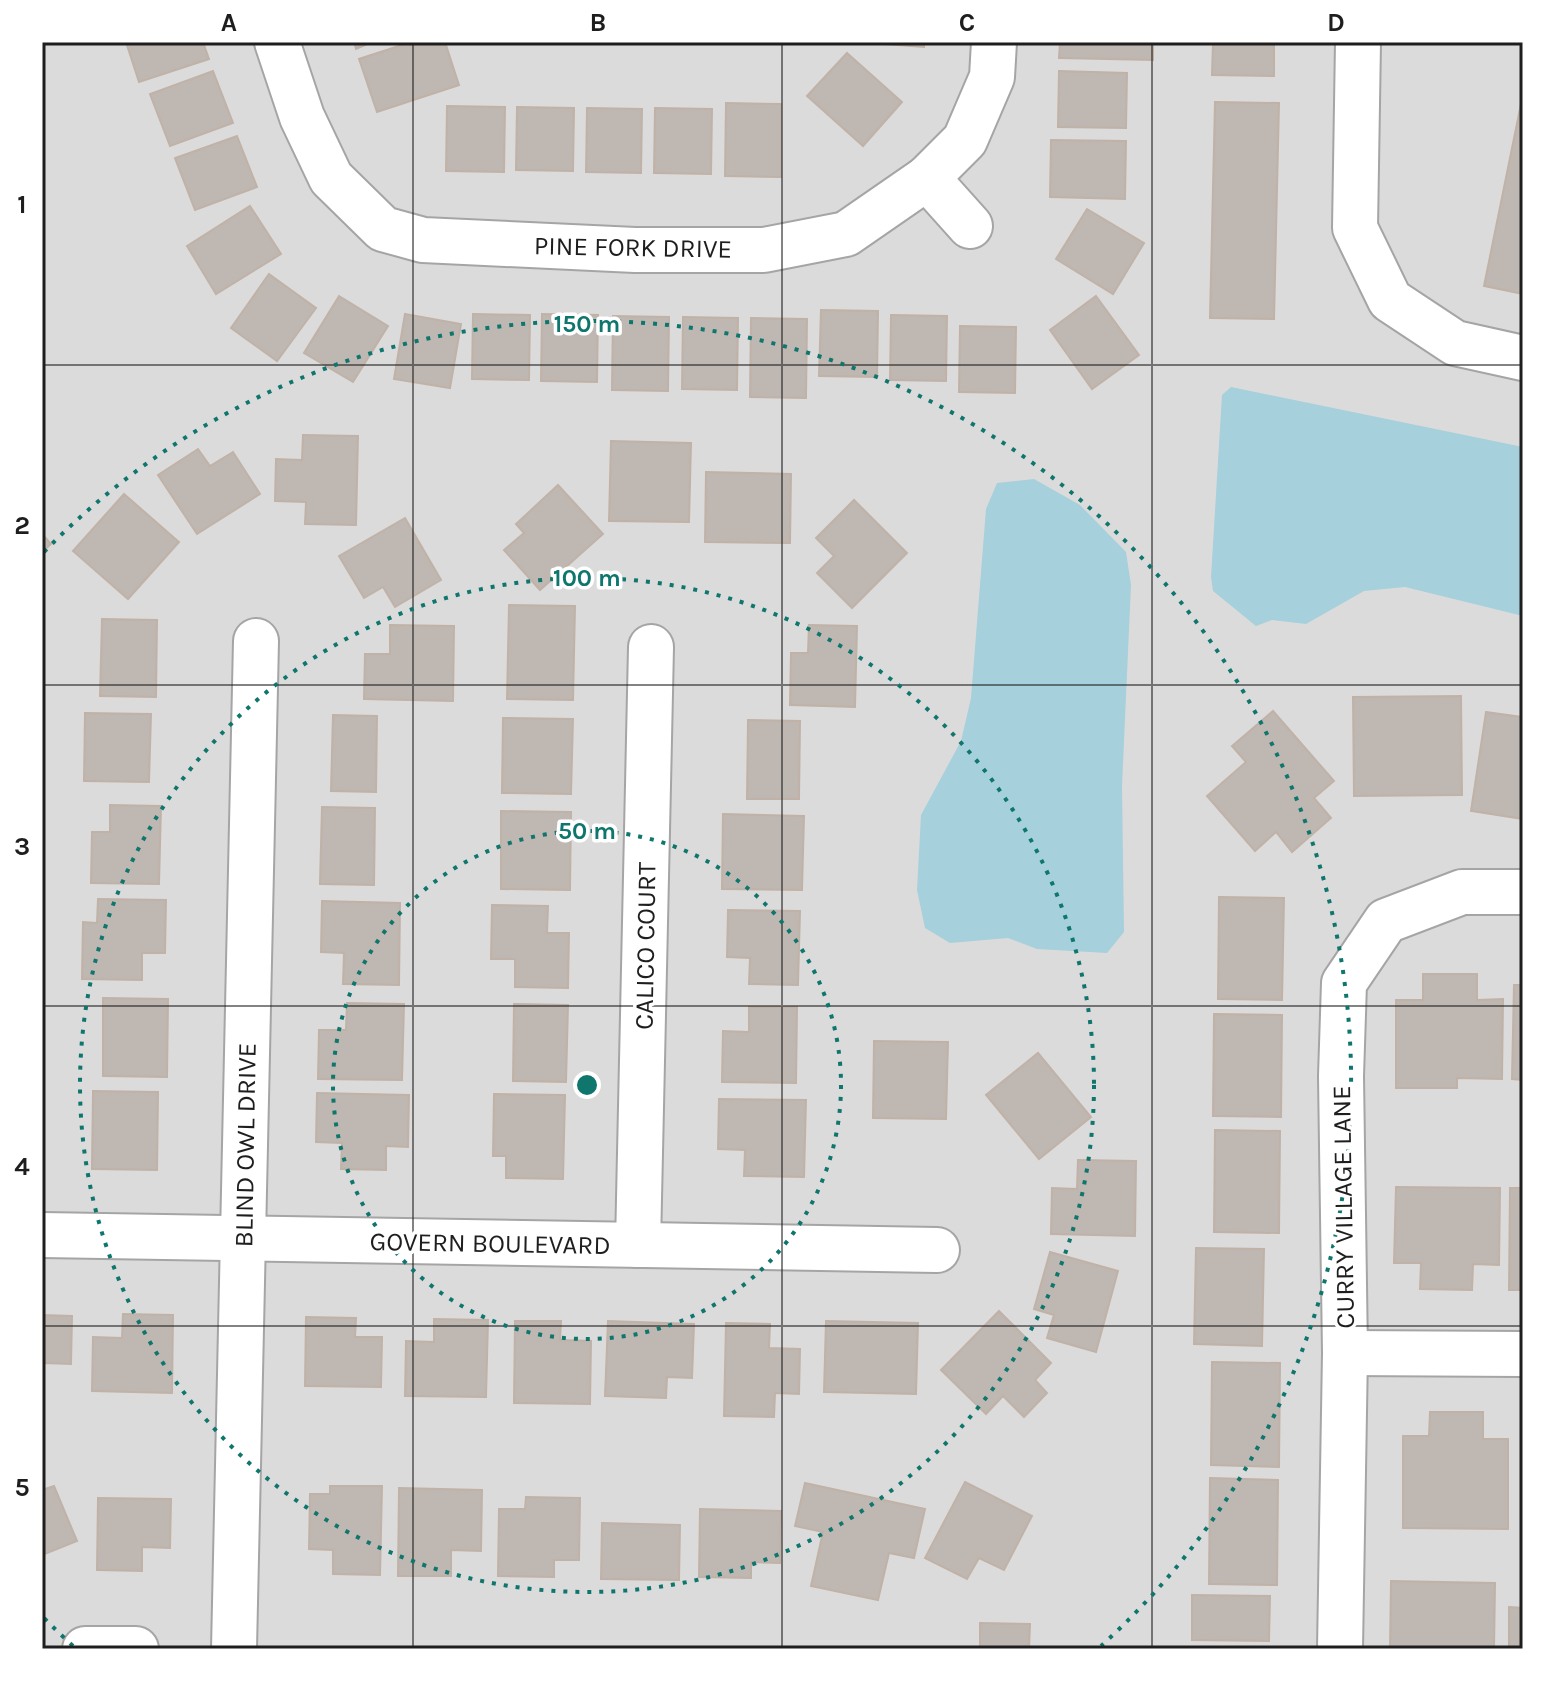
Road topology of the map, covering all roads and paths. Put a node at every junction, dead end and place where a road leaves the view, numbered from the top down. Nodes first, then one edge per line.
1 (277, 42) edge
2 (994, 42) edge
3 (1358, 42) edge
4 (927, 178) junction
5 (970, 226) dead end
6 (1523, 358) edge
7 (256, 641) dead end
8 (651, 647) dead end
9 (1523, 892) edge
10 (42, 1235) edge
11 (243, 1238) junction
12 (638, 1245) junction
13 (937, 1250) dead end
14 (1345, 1353) junction
15 (1523, 1354) edge
16 (85, 1649) edge
17 (136, 1649) edge
18 (234, 1649) edge
19 (1340, 1649) edge

1 - 4 street, PINE FORK DRIVE
2 - 4 street, PINE FORK DRIVE
3 - 6 street
4 - 5 street
7 - 11 street, BLIND OWL DRIVE
8 - 12 street, CALICO COURT
9 - 14 street, CURRY VILLAGE LANE
10 - 11 street, GOVERN BOULEVARD
11 - 12 street, GOVERN BOULEVARD
11 - 18 street, BLIND OWL DRIVE
12 - 13 street, GOVERN BOULEVARD
14 - 15 street
14 - 19 street, CURRY VILLAGE LANE
16 - 17 street

